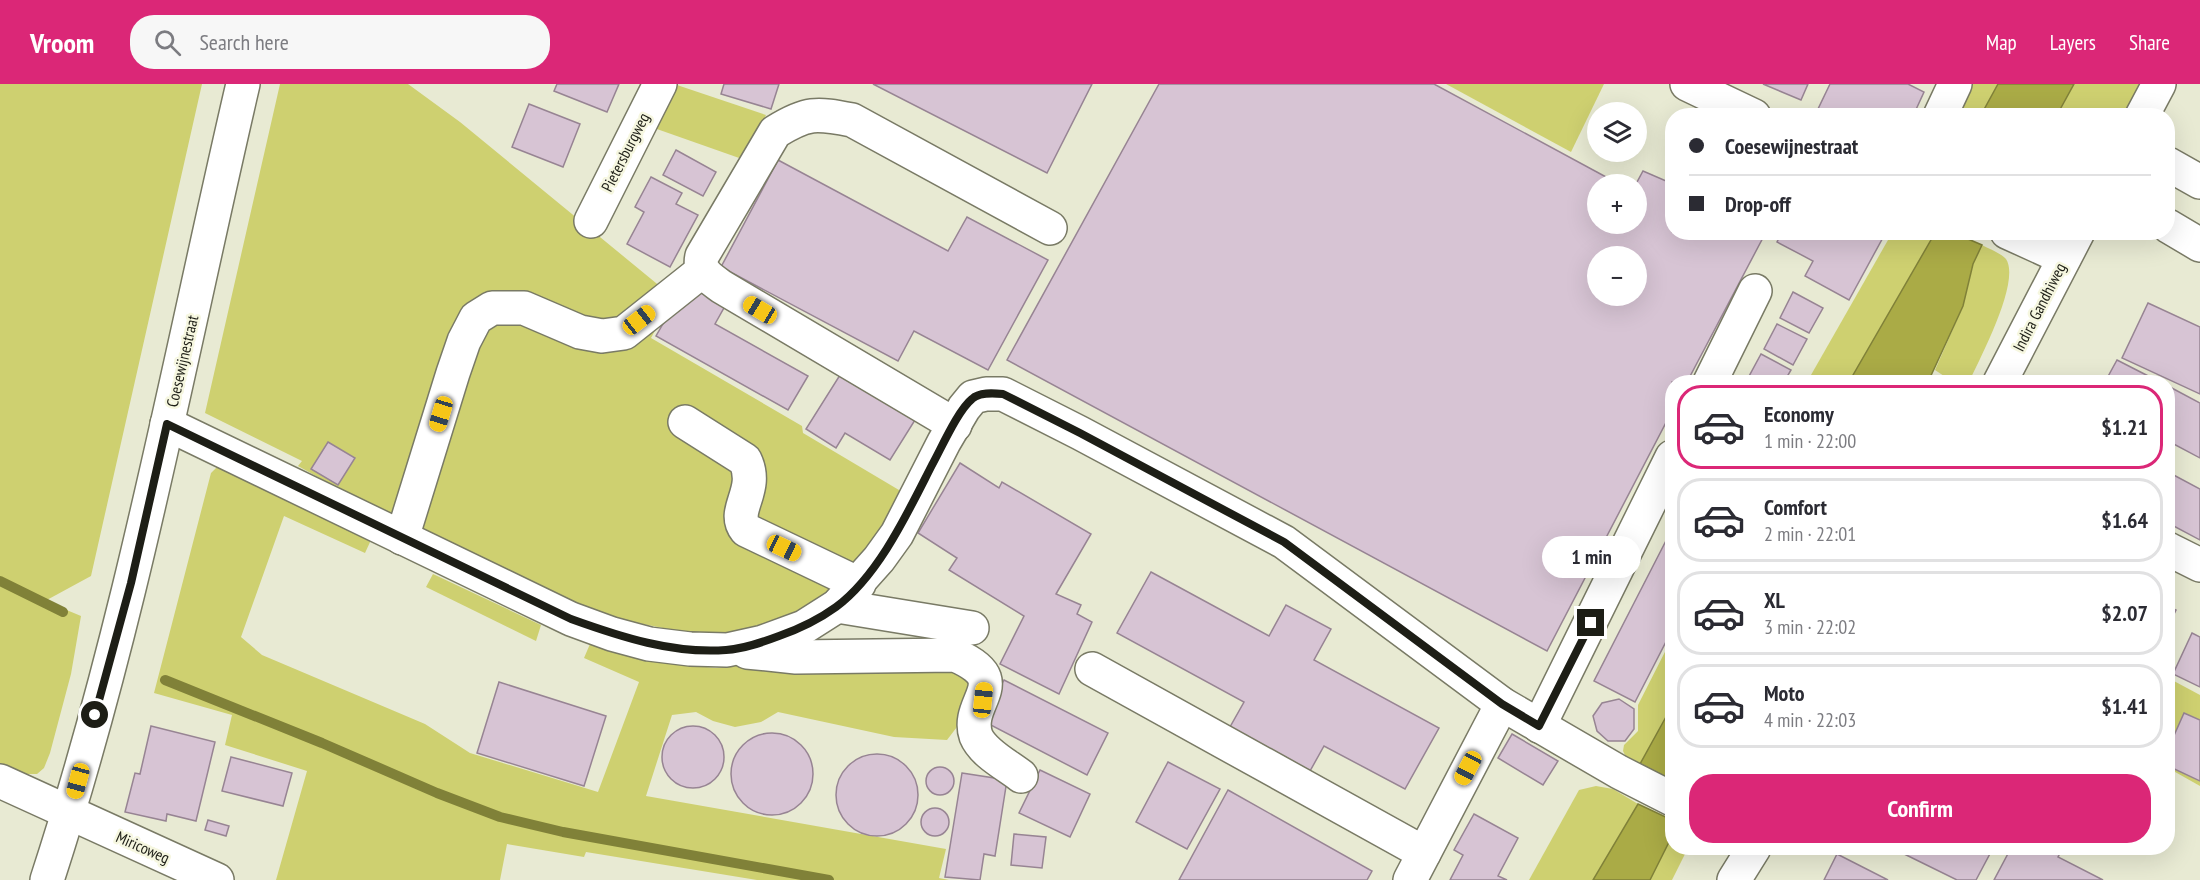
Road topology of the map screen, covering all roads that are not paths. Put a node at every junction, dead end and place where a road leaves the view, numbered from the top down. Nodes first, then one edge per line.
1 (243, 84) edge
2 (660, 84) edge
3 (1687, 84) edge
4 (1955, 84) edge
5 (2159, 84) edge
6 (1737, 108) edge
7 (1944, 108) edge
8 (2146, 108) edge
9 (2175, 168) edge
10 (2200, 182) edge
11 (591, 221) dead end
12 (1050, 228) dead end
13 (2175, 230) edge
14 (2034, 240) edge
15 (2071, 245) edge
16 (2200, 245) edge
17 (702, 270) junction
18 (1755, 291) dead end
19 (1713, 375) edge
20 (2004, 375) edge
21 (685, 422) dead end
22 (167, 424) junction
23 (955, 425) junction
24 (1665, 472) edge
25 (402, 538) junction
26 (2175, 552) edge
27 (2200, 565) edge
28 (848, 595) junction
29 (972, 628) dead end
30 (727, 650) junction
31 (1092, 669) dead end
32 (1502, 704) junction
33 (1539, 726) junction
34 (1021, 776) dead end
35 (0, 781) edge
36 (1665, 795) edge
37 (69, 813) junction
38 (1750, 855) edge
39 (1417, 866) edge
40 (47, 880) edge
41 (217, 880) edge
42 (1734, 880) edge

1 - 22 main road, Coesewijnestraat
2 - 11 main road, Pietersburgweg
3 - 6 main road
4 - 7 main road
5 - 8 main road
9 - 10 main road
12 - 17 main road
13 - 16 main road
14 - 15 main road
15 - 20 main road, Indira Gandhiweg
17 - 23 main road
17 - 25 main road
18 - 19 main road
21 - 28 main road
22 - 25 main road
22 - 37 main road, Coesewijnestraat
23 - 28 main road
23 - 32 main road
24 - 33 main road
25 - 30 main road
26 - 27 main road
28 - 29 main road
28 - 30 main road
30 - 34 main road
31 - 39 main road
32 - 33 main road
32 - 39 main road
33 - 36 main road
35 - 37 main road, Miricoweg
37 - 40 main road, Coesewijnestraat
37 - 41 main road, Miricoweg
38 - 42 main road

